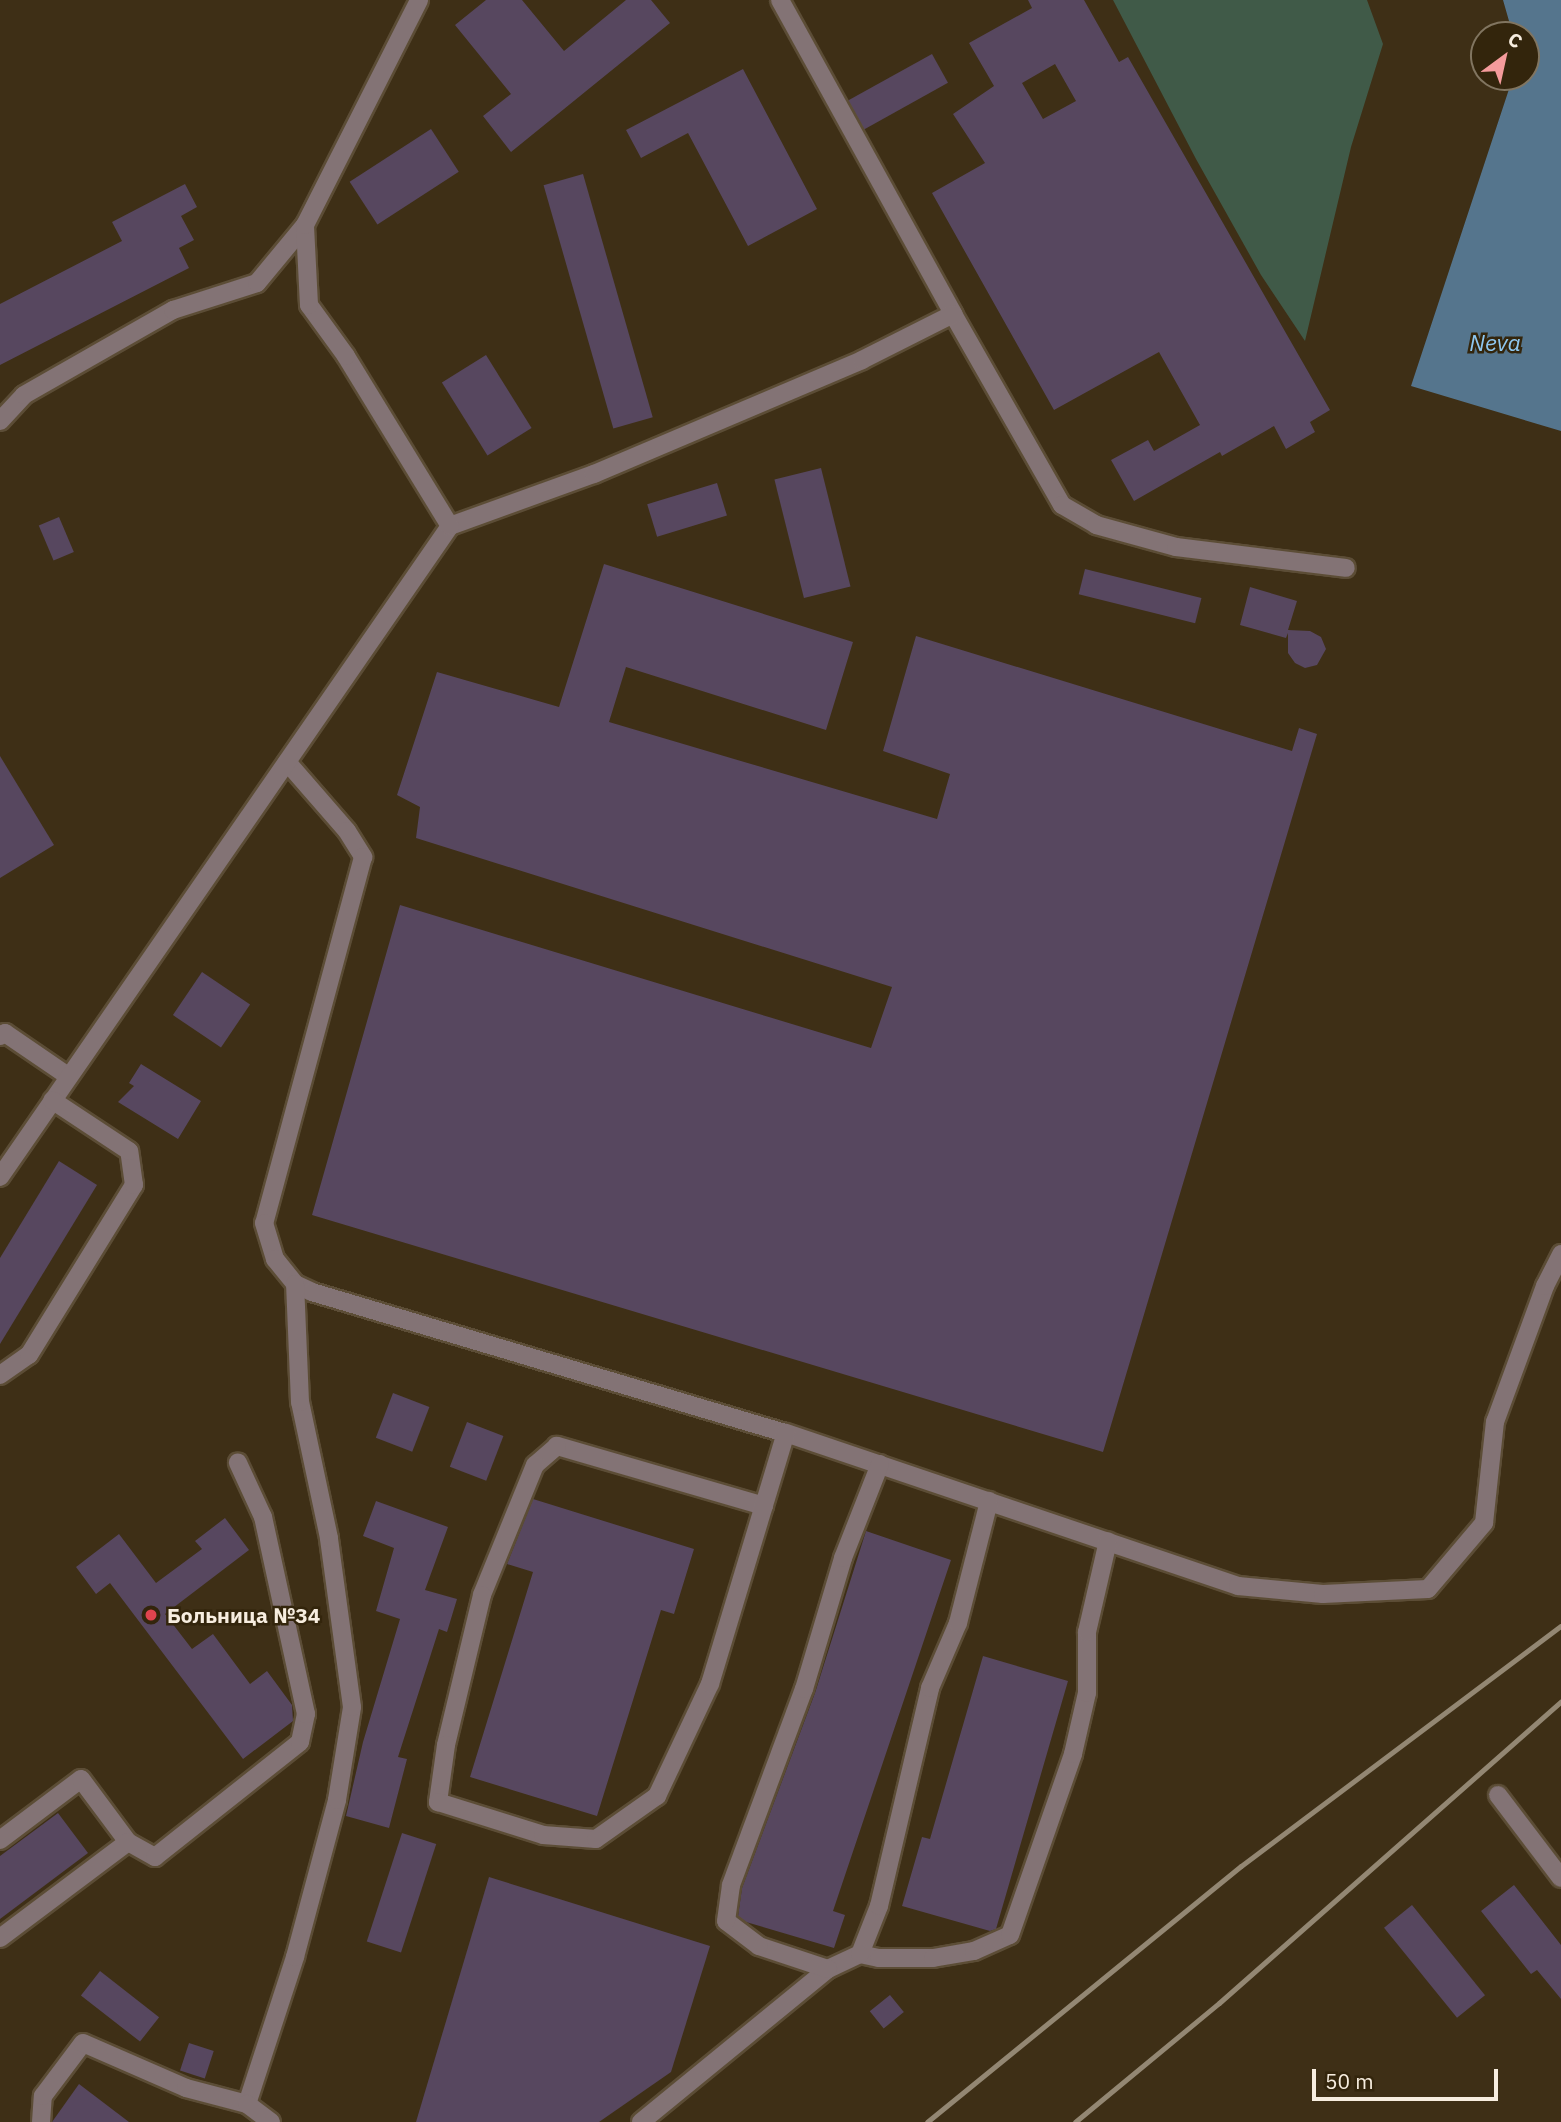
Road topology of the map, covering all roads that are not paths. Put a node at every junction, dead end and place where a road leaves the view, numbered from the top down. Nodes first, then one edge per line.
1 (419, 0) edge
2 (780, 0) edge
3 (305, 225) junction
4 (953, 314) junction
5 (0, 421) edge
6 (450, 526) junction
7 (1346, 568) dead end
8 (286, 762) junction
9 (0, 1035) edge
10 (68, 1076) junction
11 (52, 1100) junction
12 (0, 1177) edge
13 (1561, 1254) edge
14 (295, 1284) junction
15 (0, 1375) edge
16 (786, 1433) junction
17 (238, 1463) dead end
18 (880, 1464) junction
19 (989, 1501) junction
20 (764, 1506) junction
21 (1108, 1542) junction
22 (1498, 1795) dead end
23 (0, 1840) edge
24 (128, 1842) junction
25 (1561, 1878) edge
26 (0, 1938) edge
27 (860, 1954) junction
28 (828, 1969) junction
29 (247, 2104) junction
30 (40, 2122) edge
31 (271, 2122) edge
32 (641, 2122) edge

1 - 3 street
2 - 4 street
3 - 5 street
3 - 6 street
4 - 6 street
4 - 7 street
6 - 8 street
8 - 10 street
8 - 14 street
9 - 10 street
10 - 11 street
11 - 12 street
11 - 15 street
13 - 21 street
14 - 16 street
14 - 29 street
16 - 18 street
16 - 20 street
17 - 24 street
18 - 19 street
18 - 28 street
19 - 21 street
19 - 27 street
20 - 20 street
21 - 27 street
22 - 25 street
23 - 24 street
24 - 26 street
27 - 28 street
28 - 32 street
29 - 30 street
29 - 31 street

